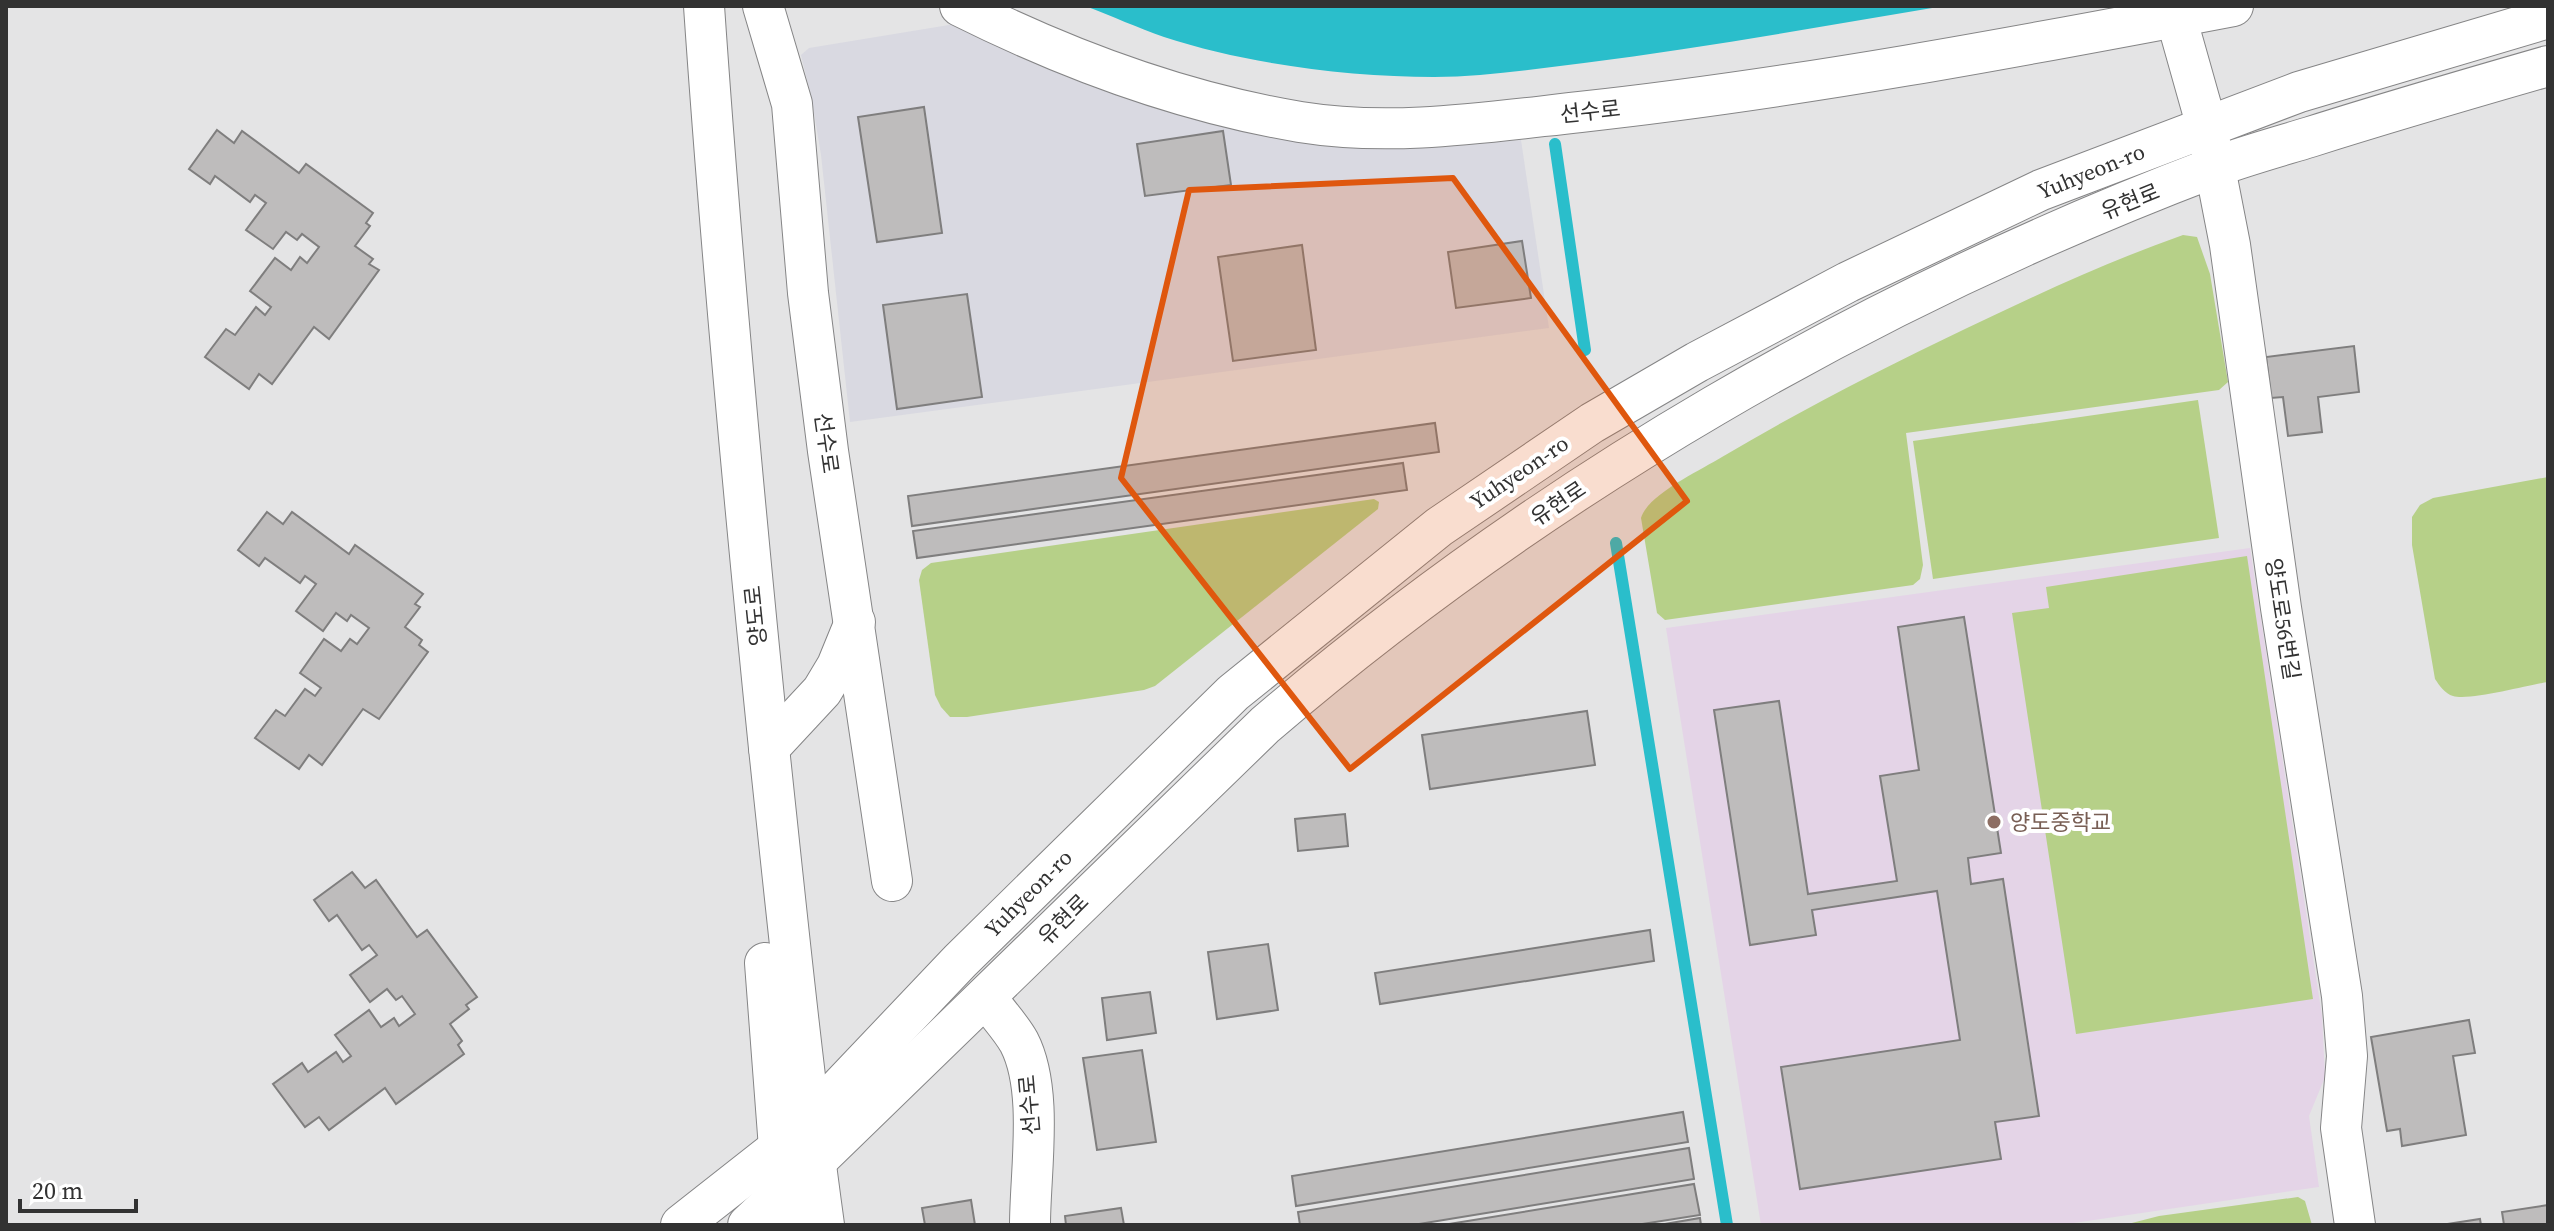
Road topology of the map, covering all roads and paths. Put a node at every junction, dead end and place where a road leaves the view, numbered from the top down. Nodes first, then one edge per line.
1 (680, 6) edge
2 (704, 6) edge
3 (763, 6) edge
4 (960, 6) edge
5 (2233, 6) edge
6 (2176, 17) junction
7 (2548, 18) edge
8 (2548, 66) edge
9 (2207, 127) junction
10 (2215, 166) junction
11 (855, 622) junction
12 (769, 748) junction
13 (892, 881) dead end
14 (986, 997) junction
15 (809, 1120) junction
16 (797, 1155) junction
17 (789, 1207) edge
18 (681, 1225) edge
19 (748, 1225) edge
20 (824, 1225) edge
21 (1030, 1225) edge
22 (2355, 1225) edge

1 - 16 street, 양도로
2 - 12 street, 양도로
3 - 11 street, 선수로
4 - 6 street, 선수로
5 - 6 street, 선수로
6 - 9 street, 양도로56번길
7 - 9 street, Yuhyeon-ro
8 - 10 street, 유현로
9 - 10 street, 양도로56번길
9 - 15 street, Yuhyeon-ro
10 - 14 street, 유현로
10 - 22 street, 양도로56번길
11 - 12 street
11 - 13 street, 선수로
12 - 15 street, 양도로
14 - 16 street, 유현로
14 - 21 street, 선수로
15 - 16 street, Yuhyeon-ro
16 - 17 street
16 - 18 street, Yuhyeon-ro
16 - 20 street, 양도로
17 - 19 street

